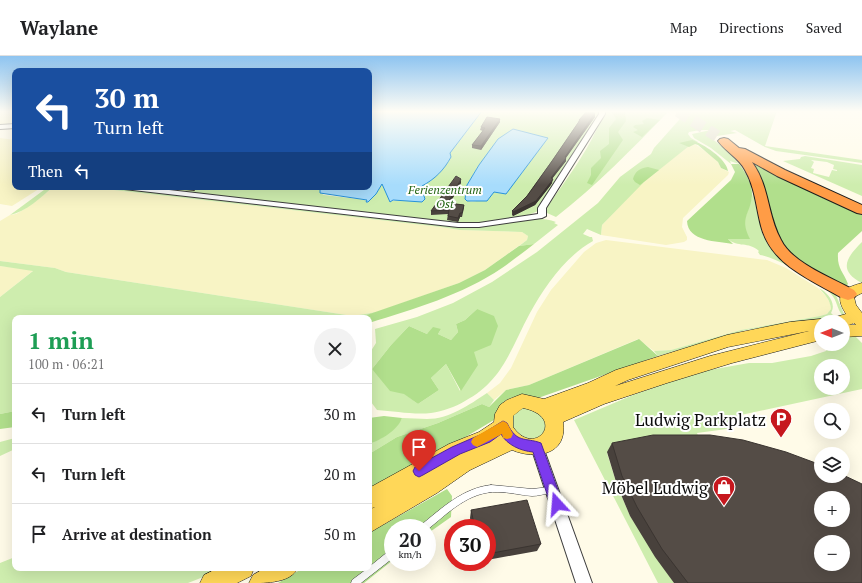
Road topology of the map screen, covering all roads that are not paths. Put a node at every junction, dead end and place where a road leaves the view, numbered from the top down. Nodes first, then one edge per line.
1 (589, 136) edge
2 (723, 137) junction
3 (150, 190) edge
4 (862, 202) edge
5 (862, 210) edge
6 (862, 288) edge
7 (848, 294) junction
8 (859, 318) edge
9 (814, 325) edge
10 (862, 330) edge
11 (850, 331) edge
12 (814, 336) edge
13 (549, 413) junction
14 (508, 433) junction
15 (537, 447) junction
16 (552, 490) junction
17 (372, 497) edge
18 (435, 519) edge
19 (372, 520) edge
20 (384, 560) edge
21 (372, 570) edge
22 (237, 571) edge
23 (282, 571) edge
24 (370, 571) edge
25 (212, 583) edge
26 (261, 583) edge
27 (355, 583) edge
28 (584, 583) edge

1 - 3 street
2 - 4 highway
2 - 5 highway
2 - 7 highway
6 - 7 main road
7 - 8 main road
9 - 13 main road
10 - 11 main road
12 - 13 main road
13 - 14 main road
13 - 15 main road
14 - 15 main road
14 - 17 main road
14 - 19 main road
15 - 16 street
16 - 18 lane
16 - 28 street
20 - 21 lane
22 - 25 main road
23 - 26 main road
24 - 27 lane

